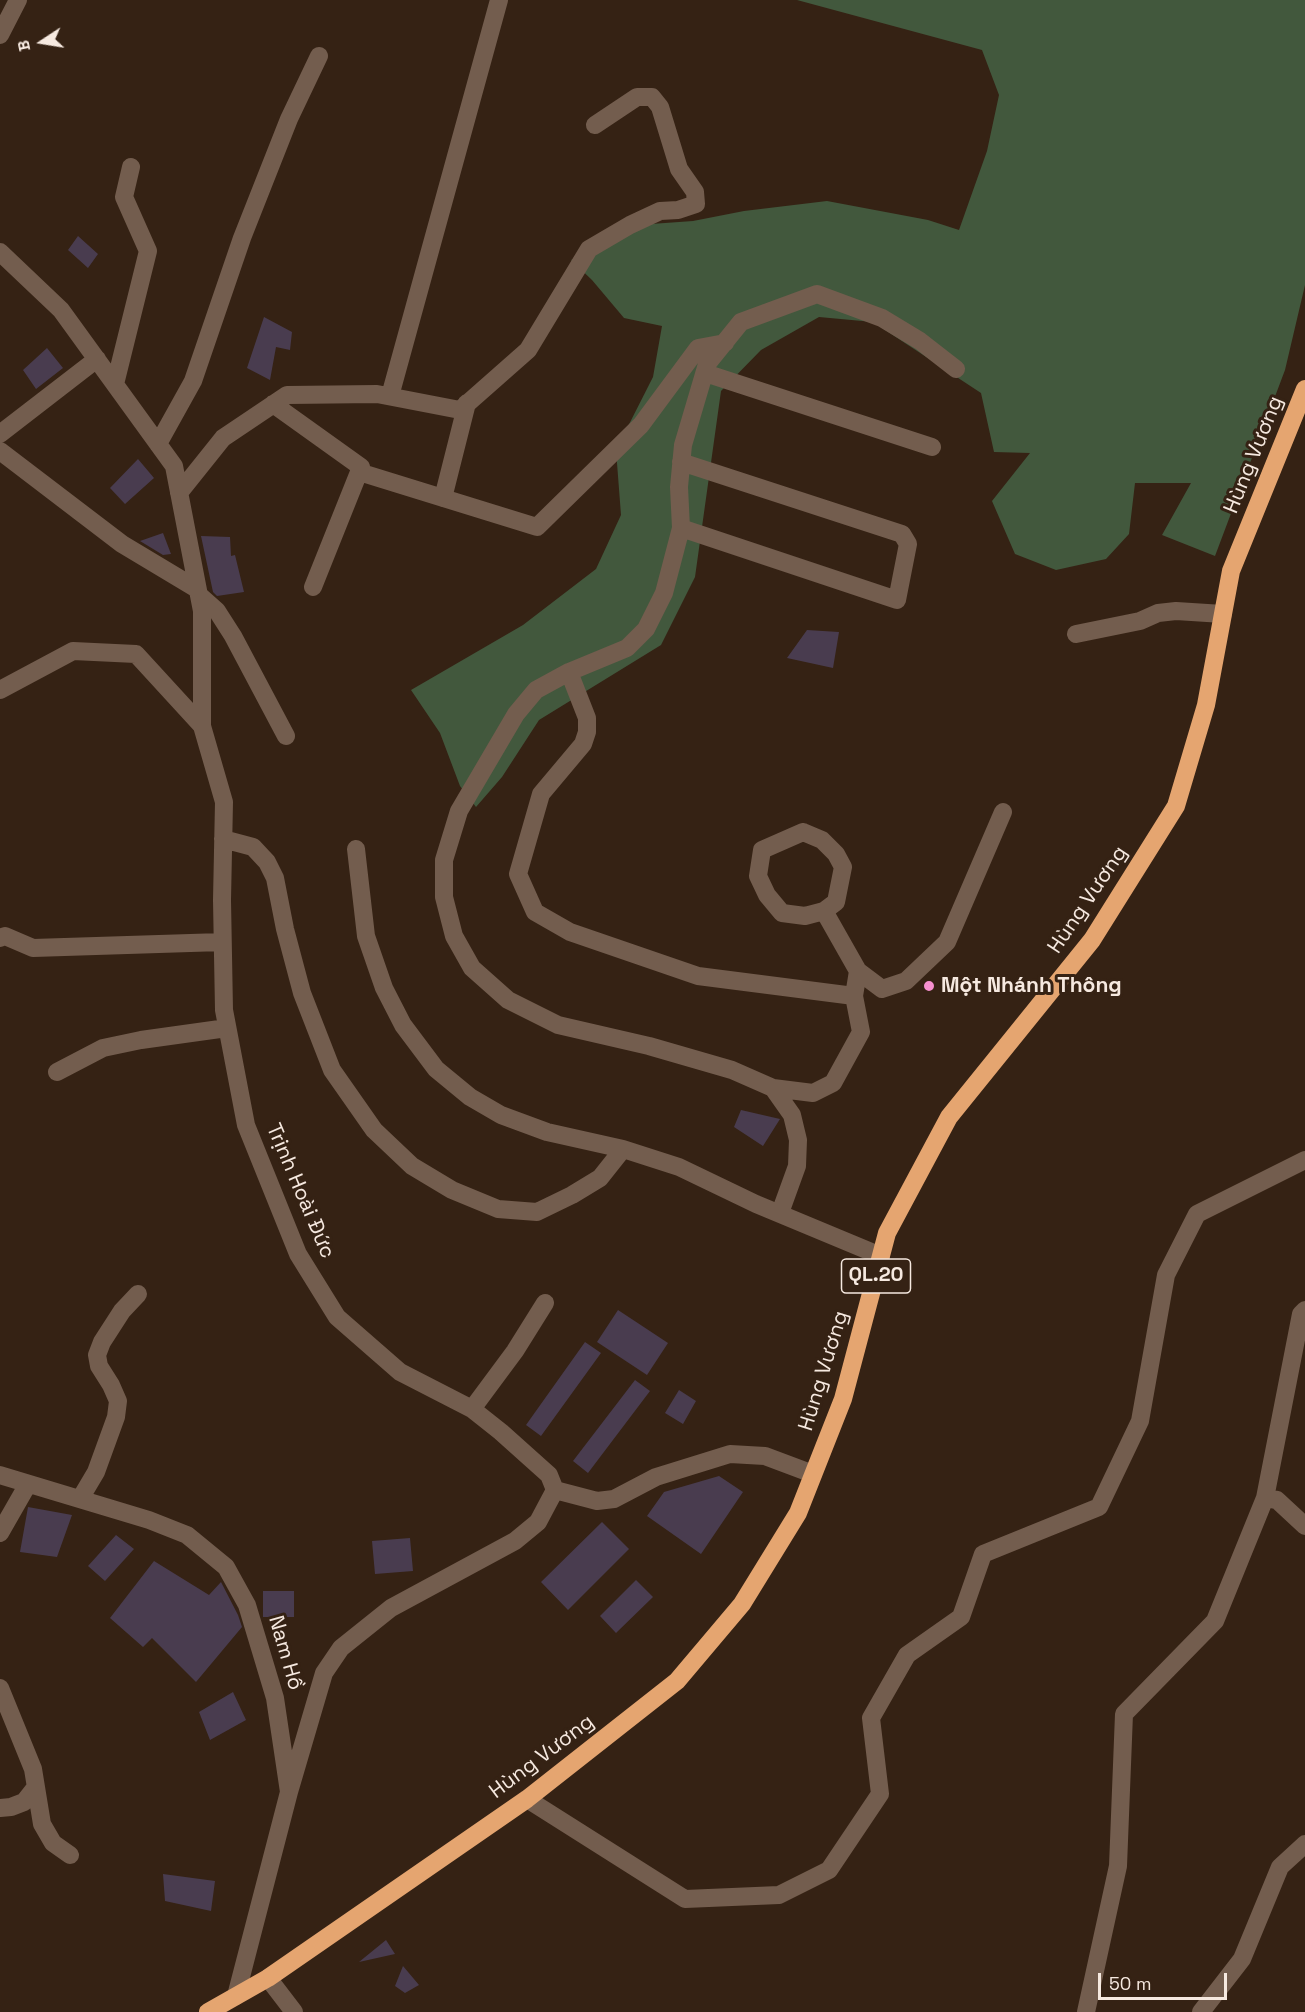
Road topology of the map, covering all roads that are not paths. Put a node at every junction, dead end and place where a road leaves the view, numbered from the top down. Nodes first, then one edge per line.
1 (18, 0) edge
2 (499, 0) edge
3 (0, 36) edge
4 (319, 56) dead end
5 (595, 125) dead end
6 (131, 166) dead end
7 (0, 252) edge
8 (725, 342) junction
9 (97, 359) junction
10 (956, 369) dead end
11 (705, 373) junction
12 (115, 384) junction
13 (1305, 389) edge
14 (390, 396) junction
15 (467, 403) junction
16 (273, 404) junction
17 (0, 434) edge
18 (158, 444) junction
19 (932, 447) dead end
20 (0, 451) edge
21 (681, 462) junction
22 (359, 472) junction
23 (179, 493) junction
24 (443, 498) junction
25 (681, 528) junction
26 (313, 587) dead end
27 (198, 592) junction
28 (1223, 614) junction
29 (1076, 634) dead end
30 (569, 672) junction
31 (0, 690) edge
32 (202, 726) junction
33 (286, 736) dead end
34 (1003, 812) dead end
35 (223, 838) junction
36 (356, 849) dead end
37 (824, 911) junction
38 (3, 937) edge
39 (222, 942) junction
40 (858, 971) junction
41 (854, 996) junction
42 (227, 1028) junction
43 (57, 1072) dead end
44 (773, 1088) junction
45 (623, 1149) junction
46 (1305, 1161) edge
47 (780, 1213) junction
48 (881, 1256) junction
49 (138, 1294) dead end
50 (545, 1303) dead end
51 (1305, 1310) edge
52 (472, 1409) junction
53 (813, 1474) junction
54 (0, 1475) edge
55 (28, 1484) junction
56 (555, 1490) junction
57 (1265, 1498) junction
58 (80, 1499) junction
59 (1305, 1526) edge
60 (0, 1533) edge
61 (0, 1688) edge
62 (35, 1788) junction
63 (289, 1792) junction
64 (527, 1799) junction
65 (0, 1808) edge
66 (1305, 1844) edge
67 (70, 1855) dead end
68 (268, 1978) junction
69 (236, 1996) junction
70 (208, 2012) edge
71 (294, 2012) edge
72 (1086, 2012) edge
73 (1201, 2012) edge

1 - 3 street
2 - 14 street
4 - 18 street
5 - 15 street
6 - 12 street
7 - 9 street
8 - 10 street
8 - 11 street
8 - 24 street
9 - 12 street
9 - 17 street
11 - 19 street
11 - 21 street
12 - 18 street
13 - 28 highway, Hùng Vương / QL.20
14 - 15 street
14 - 16 street
15 - 24 street
16 - 22 street
16 - 23 street
18 - 23 street
20 - 27 street
21 - 25 street
21 - 25 street
22 - 24 street
22 - 26 street
23 - 27 street
25 - 30 street
27 - 32 street
27 - 33 street
28 - 29 street
28 - 48 highway, Hùng Vương / QL.20
30 - 41 street
30 - 44 street
31 - 32 street, Trịnh Hoài Đức
32 - 35 street, Trịnh Hoài Đức
34 - 40 street
35 - 39 street, Trịnh Hoài Đức
35 - 45 street
36 - 45 street
37 - 37 street
37 - 40 street
38 - 39 street
39 - 42 street, Trịnh Hoài Đức
40 - 41 street
41 - 44 street
42 - 43 street
42 - 52 street, Trịnh Hoài Đức
44 - 47 street
45 - 47 street
46 - 64 street
47 - 48 street
48 - 53 highway, Hùng Vương / QL.20
49 - 58 street
50 - 52 street
51 - 57 street
52 - 56 street, Trịnh Hoài Đức
53 - 56 street
53 - 64 highway, Hùng Vương / QL.20
54 - 55 street, Nam Hồ
55 - 58 street, Nam Hồ
55 - 60 street
56 - 63 street
57 - 59 street
57 - 72 street
58 - 63 street, Nam Hồ
61 - 62 street
62 - 65 street
62 - 67 street
63 - 69 street, Nam Hồ
64 - 68 highway, Hùng Vương / QL.20
66 - 73 street
68 - 69 highway, Hùng Vương / QL.20
68 - 71 street
69 - 70 highway, Hùng Vương / QL.20

